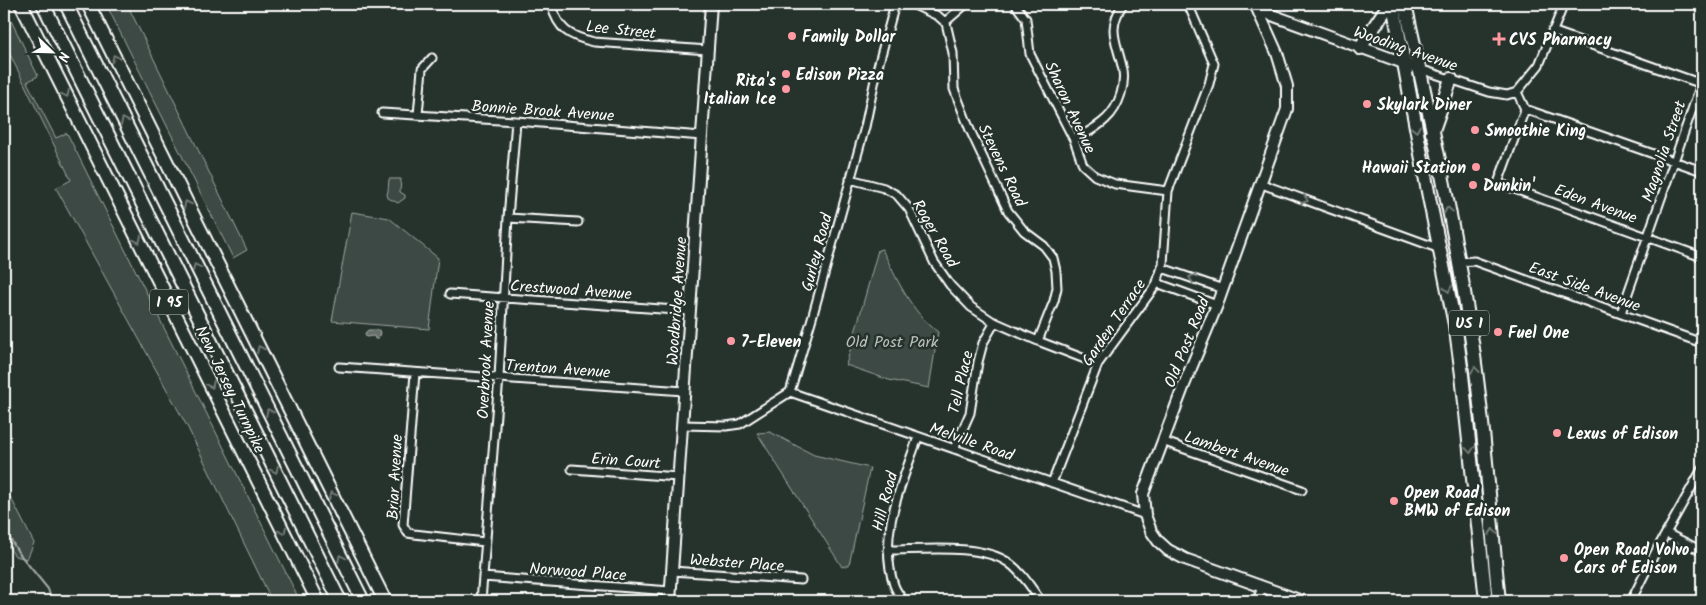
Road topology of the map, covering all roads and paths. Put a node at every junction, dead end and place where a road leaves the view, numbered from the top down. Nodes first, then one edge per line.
1 (21, 4) edge
2 (43, 4) edge
3 (66, 4) edge
4 (88, 4) edge
5 (551, 4) edge
6 (711, 4) edge
7 (895, 4) edge
8 (912, 4) edge
9 (966, 4) edge
10 (1015, 4) edge
11 (1123, 4) edge
12 (1188, 4) edge
13 (1387, 4) edge
14 (1393, 4) edge
15 (1405, 4) edge
16 (1564, 4) edge
17 (1257, 7) edge
18 (945, 22) junction
19 (1552, 31) junction
20 (1360, 48) junction
21 (708, 50) junction
22 (432, 58) dead end
23 (1405, 64) junction
24 (1420, 69) junction
25 (1451, 79) junction
26 (1702, 84) edge
27 (1517, 92) junction
28 (1525, 109) junction
29 (382, 113) dead end
30 (418, 115) junction
31 (516, 121) junction
32 (1432, 133) junction
33 (702, 136) junction
34 (1074, 140) junction
35 (1674, 161) junction
36 (1702, 171) edge
37 (850, 179) junction
38 (1259, 183) junction
39 (1168, 191) junction
40 (508, 218) junction
41 (578, 222) dead end
42 (1648, 237) junction
43 (1440, 249) junction
44 (1702, 257) edge
45 (1458, 262) junction
46 (1162, 268) junction
47 (1157, 283) junction
48 (1223, 289) junction
49 (450, 294) dead end
50 (502, 297) junction
51 (1217, 305) junction
52 (690, 312) junction
53 (1621, 313) junction
54 (995, 322) junction
55 (1038, 341) junction
56 (1702, 343) edge
57 (1098, 364) junction
58 (339, 367) dead end
59 (415, 373) junction
60 (499, 377) junction
61 (684, 391) junction
62 (790, 392) junction
63 (682, 425) junction
64 (918, 436) junction
65 (1162, 441) junction
66 (954, 449) junction
67 (1702, 469) edge
68 (572, 470) dead end
69 (678, 478) junction
70 (1052, 483) junction
71 (1302, 490) dead end
72 (1146, 514) junction
73 (1666, 533) junction
74 (485, 542) junction
75 (888, 550) junction
76 (1702, 551) edge
77 (672, 571) junction
78 (483, 577) junction
79 (800, 580) dead end
80 (1262, 587) junction
81 (670, 596) edge
82 (318, 601) edge
83 (340, 601) edge
84 (363, 601) edge
85 (385, 601) edge
86 (481, 601) edge
87 (904, 601) edge
88 (1041, 601) edge
89 (1257, 601) edge
90 (1302, 601) edge
91 (1486, 601) edge
92 (1499, 601) edge
93 (1631, 601) edge

1 -> 82 highway, New Jersey Turnpike / I 95
2 -> 83 highway, New Jersey Turnpike / I 95
84 -> 3 highway, New Jersey Turnpike / I 95
85 -> 4 highway
5 - 21 street, Lee Street
6 - 21 street, Woodbridge Avenue
7 - 37 street, Gurley Road
8 - 18 street
9 - 18 street
10 - 34 street, Sharon Avenue
11 - 34 street
12 - 39 street, Garden Terrace
13 - 20 highway
14 - 23 highway, US 1
15 - 24 highway, US 1
16 - 19 street
17 - 20 street, Wooding Avenue
17 - 38 street, Old Post Road
18 - 55 street, Stevens Road
19 - 26 street
19 - 27 street
20 - 23 street, Wooding Avenue
21 - 33 street, Woodbridge Avenue
22 - 30 street
23 - 24 street, Wooding Avenue
23 -> 43 highway, US 1
24 - 25 street, Wooding Avenue
24 - 32 highway, US 1
25 - 27 street, Wooding Avenue
25 - 32 highway
26 - 35 street, Magnolia Street
27 - 28 street
28 - 35 street
28 - 42 street, Eden Avenue
29 - 30 street, Bonnie Brook Avenue
30 - 31 street, Bonnie Brook Avenue
31 - 33 street, Bonnie Brook Avenue
31 - 40 street, Overbrook Avenue
45 -> 32 highway, US 1
33 - 52 street, Woodbridge Avenue
34 - 39 street, Sharon Avenue
35 - 36 street
35 - 42 street, Magnolia Street
37 - 54 street, Roger Road
37 - 62 street, Gurley Road
38 -> 43 street
38 - 48 street, Old Post Road
39 - 46 street, Garden Terrace
40 - 41 street
40 - 50 street, Overbrook Avenue
42 - 44 street, Eden Avenue
42 - 53 street, Magnolia Street
43 -> 91 highway, US 1
45 - 53 street, East Side Avenue
92 -> 45 highway, US 1
46 - 47 street, Garden Terrace
48 -> 46 street
47 - 51 street
47 - 57 street, Garden Terrace
48 - 51 street, Old Post Road
49 - 50 street, Crestwood Avenue
50 - 52 street, Crestwood Avenue
50 - 60 street, Overbrook Avenue
51 - 65 street, Old Post Road
52 - 61 street, Woodbridge Avenue
53 - 56 street, East Side Avenue
54 - 55 street, Roger Road
54 - 66 street, Tell Place
55 - 57 street, Roger Road
57 - 70 street, Garden Terrace
58 - 59 street, Trenton Avenue
59 - 60 street, Trenton Avenue
59 - 74 street, Briar Avenue
60 - 61 street, Trenton Avenue
60 - 74 street, Overbrook Avenue
61 - 63 street, Woodbridge Avenue
62 - 63 street
62 - 64 street, Melville Road
63 - 69 street, Woodbridge Avenue
64 - 66 street, Melville Road
64 - 75 street, Hill Road
65 - 71 street, Lambert Avenue
65 - 72 street, Old Post Road
66 - 70 street, Melville Road
67 - 73 street
68 - 69 street, Erin Court
69 - 77 street, Woodbridge Avenue
70 - 72 street, Melville Road
72 - 80 street, Old Post Road
73 - 76 street
73 - 93 street
74 - 78 street, Overbrook Avenue
75 - 87 street, Hill Road
75 - 88 street
77 - 79 street, Webster Place
77 - 81 street, Woodbridge Avenue
78 - 81 street, Norwood Place
78 - 86 street, Overbrook Avenue
80 - 89 street
80 - 90 street, Old Post Road

